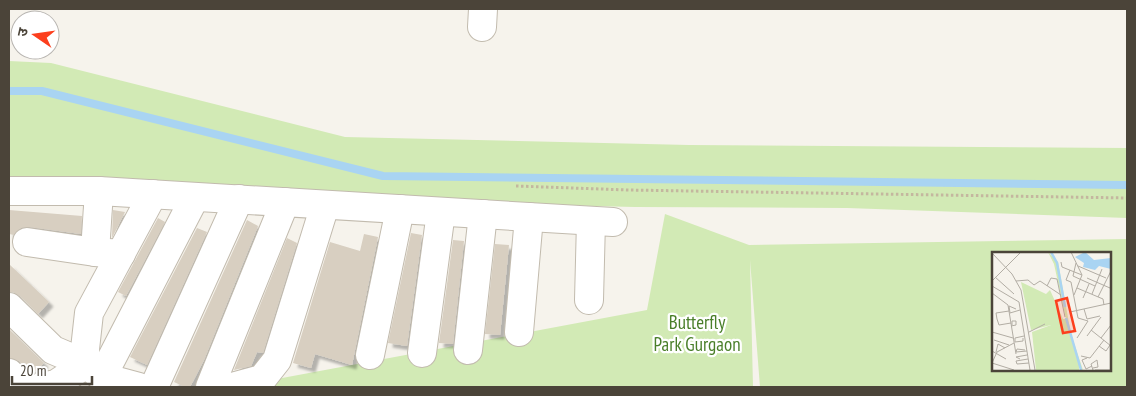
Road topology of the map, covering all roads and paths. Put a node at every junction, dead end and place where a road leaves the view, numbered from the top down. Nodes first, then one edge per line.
1 (510, 186) dead end
2 (9, 191) edge
3 (99, 191) junction
4 (153, 194) junction
5 (195, 197) junction
6 (1127, 198) edge
7 (239, 199) junction
8 (285, 202) junction
9 (325, 205) junction
10 (400, 209) junction
11 (441, 212) junction
12 (483, 214) junction
13 (528, 217) junction
14 (27, 242) dead end
15 (108, 253) junction
16 (589, 300) dead end
17 (9, 307) edge
18 (519, 332) dead end
19 (468, 350) dead end
20 (422, 352) dead end
21 (370, 355) dead end
22 (94, 370) junction
23 (9, 373) edge
24 (24, 387) edge
25 (42, 387) edge
26 (139, 387) edge
27 (154, 387) edge
28 (210, 387) edge
29 (232, 387) edge

1 - 6 path
2 - 3 street
3 - 4 street
3 - 15 street
4 - 5 street
4 - 15 street
5 - 7 street
5 - 22 street
7 - 8 street
7 - 27 street
8 - 9 street
8 - 28 street
9 - 10 street
9 - 29 street
10 - 11 street
10 - 21 street
11 - 12 street
11 - 20 street
12 - 13 street
12 - 19 street
13 - 16 street
13 - 18 street
14 - 15 street
15 - 22 street
17 - 22 street
22 - 25 street
22 - 26 street
23 - 24 street

